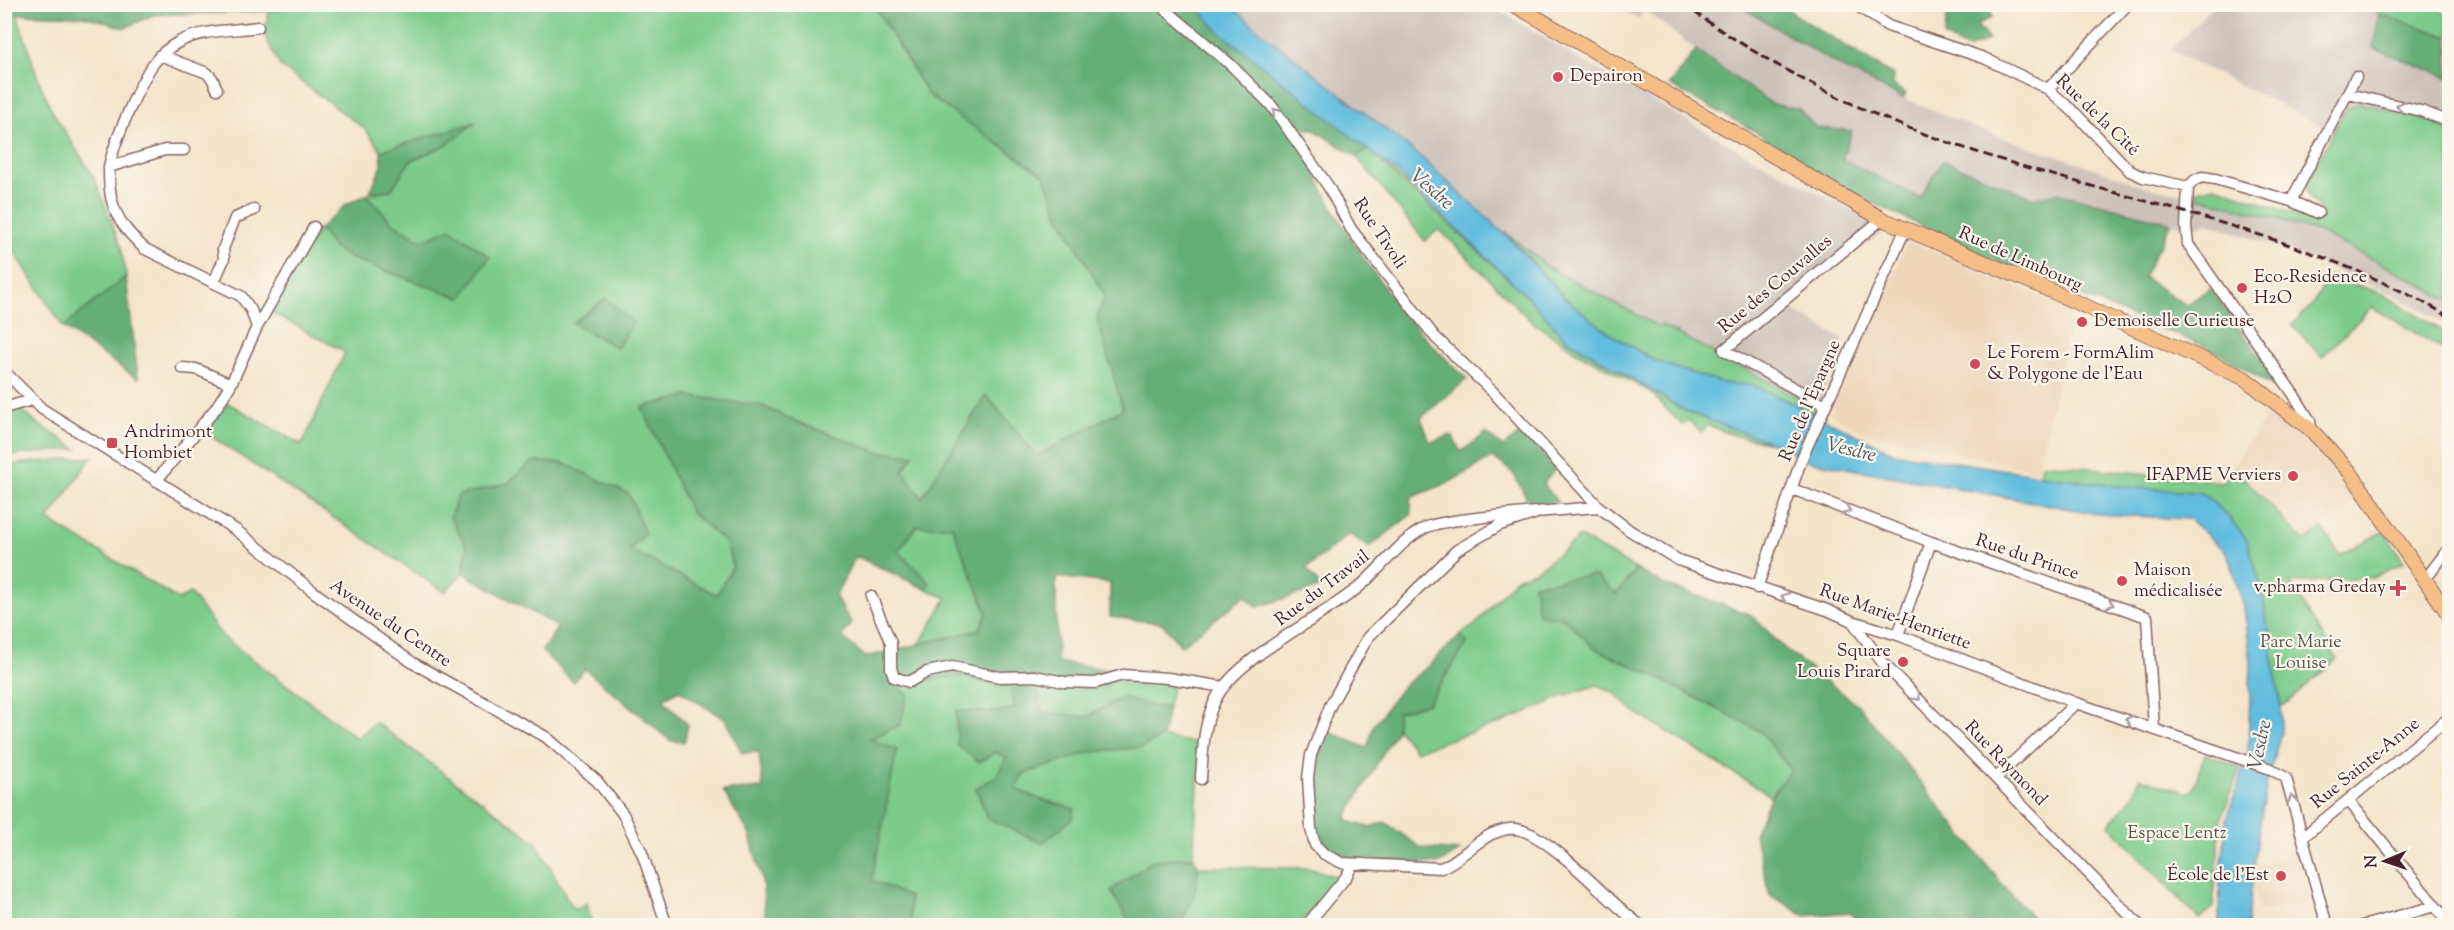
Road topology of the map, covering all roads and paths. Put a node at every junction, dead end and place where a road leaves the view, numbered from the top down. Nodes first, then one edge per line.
1 (1159, 4) edge
2 (1513, 4) edge
3 (1855, 4) edge
4 (2128, 4) edge
5 (258, 27) dead end
6 (160, 55) junction
7 (2356, 77) dead end
8 (217, 89) dead end
9 (2048, 89) junction
10 (2348, 94) junction
11 (2450, 122) edge
12 (184, 150) dead end
13 (110, 167) junction
14 (2188, 187) junction
15 (2290, 201) junction
16 (254, 210) dead end
17 (2318, 213) dead end
18 (1882, 219) junction
19 (314, 227) dead end
20 (1905, 230) junction
21 (214, 282) junction
22 (257, 327) junction
23 (182, 368) dead end
24 (4, 371) edge
25 (231, 384) junction
26 (32, 400) junction
27 (1824, 407) junction
28 (4, 408) edge
29 (2311, 430) junction
30 (156, 481) junction
31 (1575, 481) joint
32 (1792, 489) junction
33 (1599, 507) junction
34 (1540, 512) junction
35 (1931, 542) junction
36 (2450, 547) edge
37 (2424, 581) junction
38 (1757, 588) junction
39 (871, 596) dead end
40 (2450, 616) edge
41 (1852, 621) junction
42 (1898, 635) junction
43 (1224, 687) junction
44 (2076, 703) junction
45 (2450, 717) edge
46 (2154, 728) junction
47 (1996, 778) junction
48 (1201, 779) dead end
49 (2348, 800) junction
50 (2304, 836) junction
51 (1353, 864) junction
52 (2435, 906) junction
53 (2450, 924) edge
54 (667, 926) edge
55 (1306, 926) edge
56 (1641, 926) edge
57 (2140, 926) edge
58 (2327, 926) edge
59 (2362, 926) edge

31 -> 1 street, Rue Tivoli
2 - 18 main road, Rue de Limbourg
3 - 9 street, Rue de la Cité
4 - 9 street
5 - 6 street
6 - 8 street
6 - 13 street
7 - 10 street
9 - 14 street, Rue de la Cité
11 -> 10 street
10 - 15 street
12 - 13 street
13 - 21 street
14 - 15 street, Rue de la Cité
14 - 29 street
15 - 17 street, Rue de la Cité
16 - 21 street
18 - 20 main road, Rue de Limbourg
18 - 27 street, Rue des Couvalles
19 - 22 street
20 - 27 street, Rue de l'Epargne
20 - 29 main road, Rue de Limbourg
21 - 22 street
22 - 25 street
23 - 25 street
24 - 26 street, Avenue du Centre
25 - 30 street
26 - 28 street
26 - 30 street, Avenue du Centre
27 - 32 street, Rue de l'Epargne
29 - 37 main road, Rue de Limbourg
30 - 54 street, Avenue du Centre
31 - 33 street, Rue Marie-Henriette
32 -> 35 street, Rue du Prince
32 - 38 street, Rue de l'Epargne
33 - 34 street
33 - 38 street, Rue Marie-Henriette
34 - 43 street, Rue du Travail
34 - 51 street
35 - 42 street
35 -> 46 street, Rue du Prince
36 - 37 street
37 - 40 main road, Rue de Limbourg
41 -> 38 street, Rue Marie-Henriette
39 - 43 street
41 - 42 street, Rue Marie-Henriette
41 -> 47 street, Rue Raymond
42 - 44 street, Rue Marie-Henriette
43 - 48 street, Rue du Travail
46 -> 44 street, Rue Marie-Henriette
44 - 47 street
45 - 49 street, Rue Sainte-Anne
50 -> 46 street, Rue Marie-Henriette
47 - 57 street, Rue Raymond
49 - 50 street, Rue Sainte-Anne
49 - 52 street
50 - 58 street
51 - 55 street
51 - 56 street
52 - 53 street
52 - 59 street

